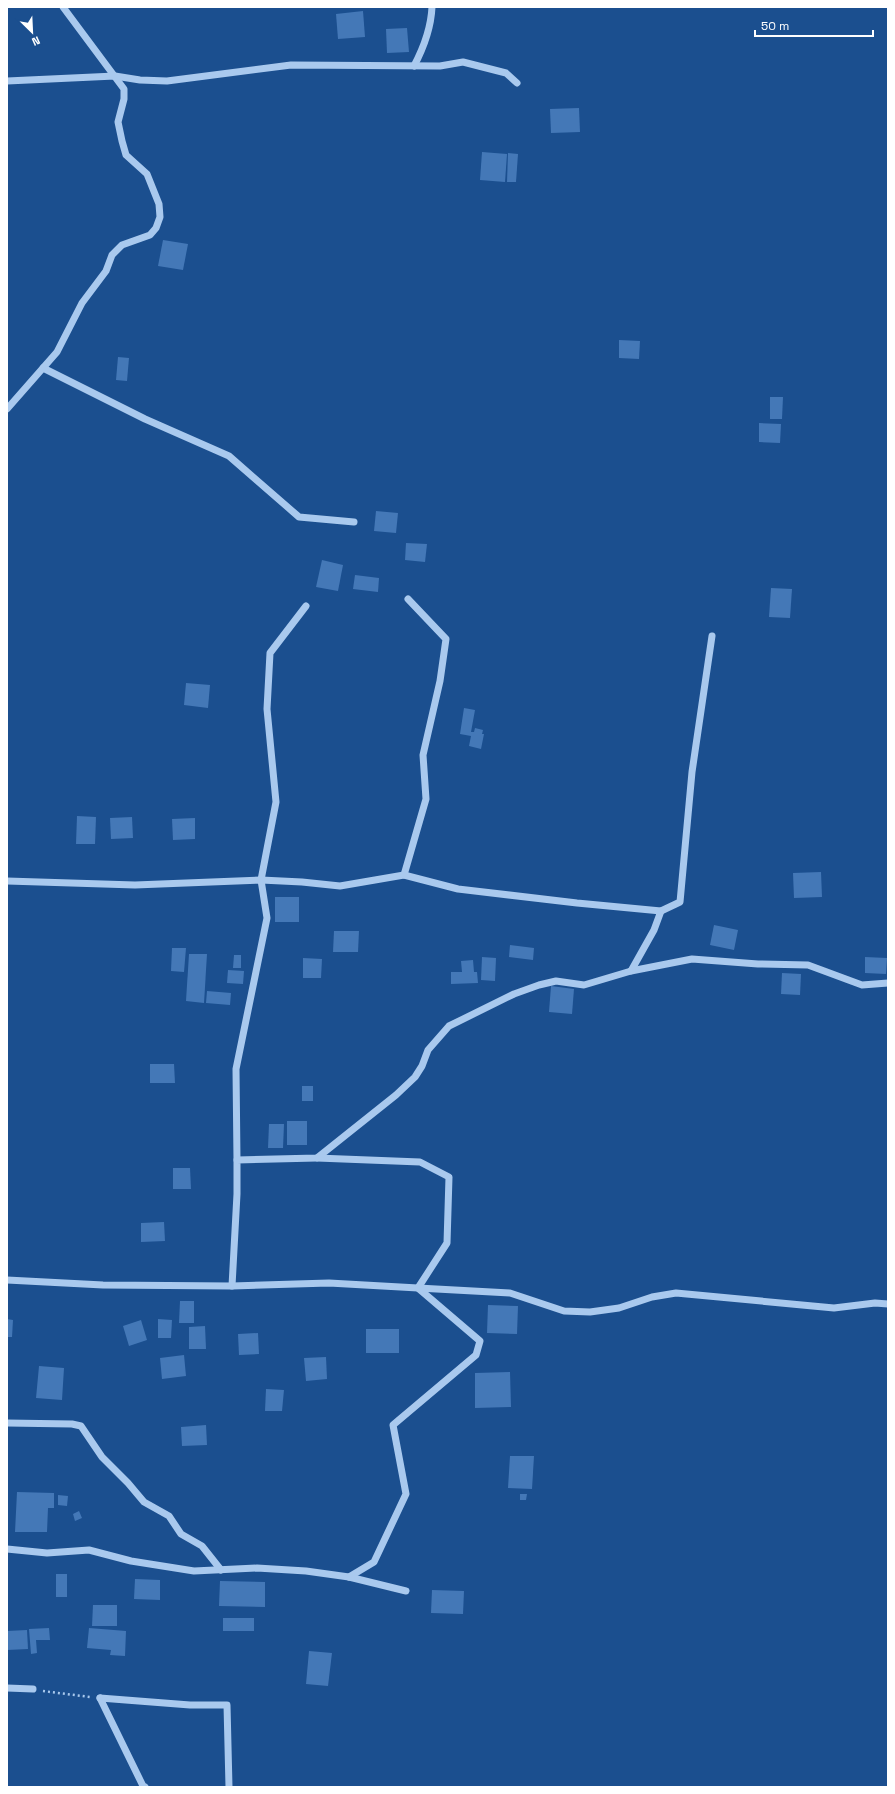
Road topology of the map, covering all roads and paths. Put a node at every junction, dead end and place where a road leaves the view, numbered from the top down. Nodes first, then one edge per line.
1 (63, 7) edge
2 (432, 7) edge
3 (414, 66) junction
4 (114, 76) junction
5 (7, 82) edge
6 (517, 83) dead end
7 (43, 368) junction
8 (7, 409) edge
9 (354, 522) dead end
10 (408, 599) dead end
11 (306, 606) dead end
12 (712, 636) dead end
13 (404, 876) junction
14 (261, 880) junction
15 (7, 881) edge
16 (661, 911) junction
17 (631, 971) junction
18 (888, 983) edge
19 (317, 1158) junction
20 (237, 1160) junction
21 (7, 1280) edge
22 (232, 1286) junction
23 (418, 1288) junction
24 (888, 1304) edge
25 (7, 1423) edge
26 (7, 1549) edge
27 (221, 1570) junction
28 (349, 1577) junction
29 (406, 1591) dead end
30 (7, 1688) edge
31 (33, 1689) joint
32 (100, 1698) junction
33 (146, 1787) edge
34 (229, 1787) edge

1 - 4 street
2 - 3 street
3 - 4 street
3 - 6 street
4 - 5 street
4 - 7 street
7 - 8 street
7 - 9 street
10 - 13 street
11 - 14 street
12 - 16 street
13 - 14 street
13 - 16 street
14 - 15 street
14 - 20 street
16 - 17 street
17 - 18 street
17 - 19 street
19 - 20 street
19 - 23 street
20 - 22 street
21 - 22 street
22 - 23 street
23 - 24 street
23 - 28 street
25 - 27 street
26 - 27 street
27 - 28 street
28 - 29 street
30 - 31 street
31 - 32 path
32 - 33 street
32 - 34 street

